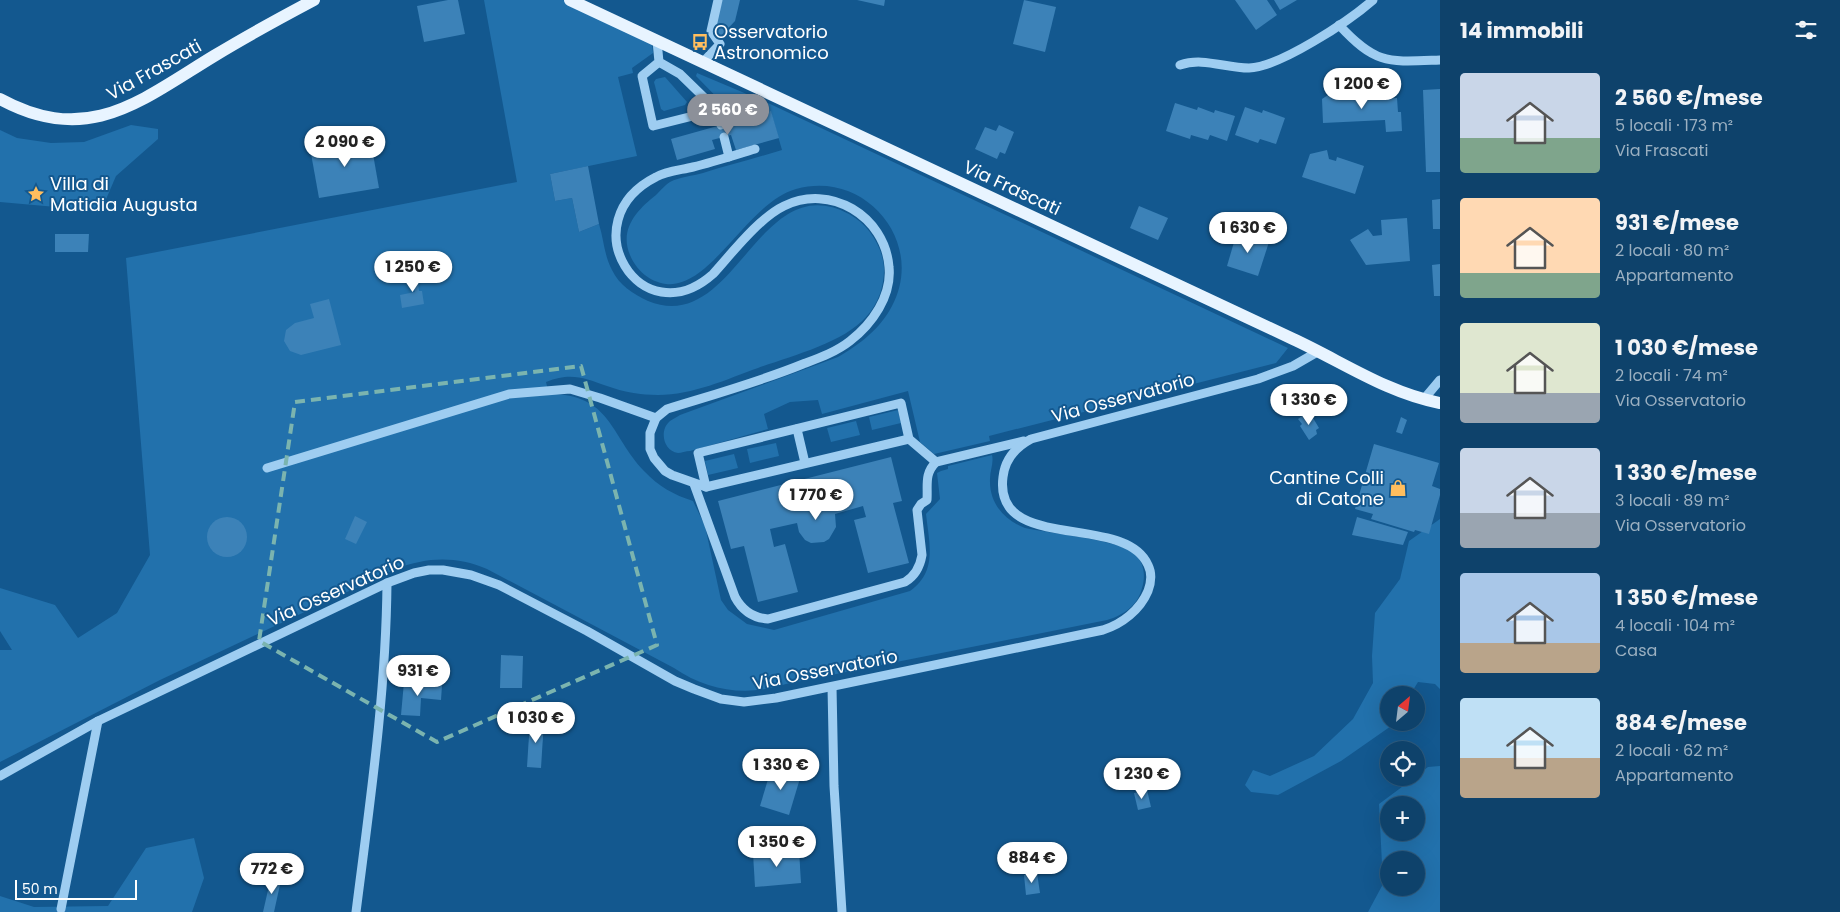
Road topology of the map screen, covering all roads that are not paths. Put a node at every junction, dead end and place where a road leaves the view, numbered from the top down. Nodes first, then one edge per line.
1 (314, 0) edge
2 (570, 0) edge
3 (718, 0) edge
4 (1373, 0) edge
5 (1339, 25) junction
6 (657, 41) junction
7 (1440, 60) edge
8 (659, 62) junction
9 (703, 62) junction
10 (1180, 65) dead end
11 (0, 99) edge
12 (717, 110) junction
13 (721, 125) dead end
14 (724, 137) dead end
15 (755, 149) dead end
16 (729, 157) junction
17 (1319, 351) junction
18 (1440, 380) edge
19 (1424, 399) junction
20 (1440, 403) edge
21 (656, 418) junction
22 (797, 429) junction
23 (910, 439) junction
24 (1032, 439) junction
25 (936, 462) junction
26 (806, 463) junction
27 (267, 468) dead end
28 (694, 484) junction
29 (706, 487) junction
30 (387, 583) junction
31 (832, 686) junction
32 (98, 720) junction
33 (0, 776) edge
34 (61, 909) dead end
35 (356, 912) edge
36 (842, 912) edge

1 - 11 main road, Via Frascati
2 - 6 main road, Via Frascati
3 - 9 street
4 - 5 street
5 - 7 street
5 - 10 street
6 - 8 street
6 - 9 main road, Via Frascati
8 - 12 street
8 - 12 street
9 - 17 main road, Via Frascati
12 - 13 street
14 - 16 street
15 - 16 street
16 - 21 street
17 - 19 main road, Via Frascati
17 - 24 street, Via Osservatorio
18 - 19 street
19 - 20 main road, Via Frascati
21 - 27 street
21 - 28 street
22 - 23 street
22 - 26 street
22 - 29 street
23 - 25 street
23 - 26 street
24 - 25 street
24 - 31 street, Via Osservatorio
25 - 28 street
26 - 29 street
28 - 29 street
30 - 31 street, Via Osservatorio
30 - 32 street, Via Osservatorio
30 - 35 street
31 - 36 street
32 - 33 street, Via Osservatorio
32 - 34 street

